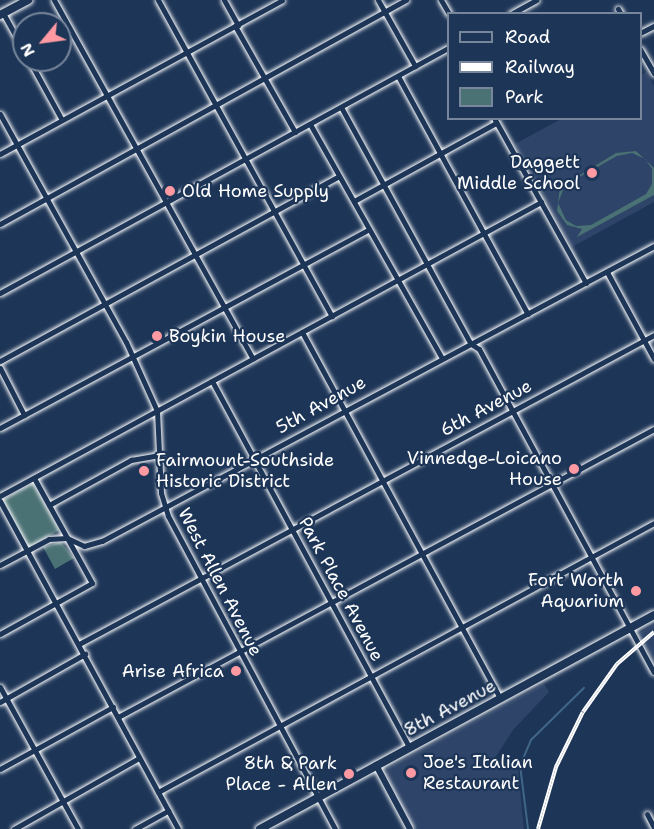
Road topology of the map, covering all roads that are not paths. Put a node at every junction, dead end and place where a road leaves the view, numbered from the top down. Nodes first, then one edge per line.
1 (28, 0) edge
2 (54, 0) edge
3 (158, 0) edge
4 (225, 0) edge
5 (282, 0) edge
6 (378, 0) edge
7 (406, 0) edge
8 (536, 0) edge
9 (385, 12) junction
10 (515, 12) edge
11 (2, 14) edge
12 (237, 25) junction
13 (12, 31) edge
14 (447, 49) edge
15 (186, 53) junction
16 (642, 53) edge
17 (416, 66) junction
18 (36, 72) edge
19 (654, 74) edge
20 (398, 76) junction
21 (265, 78) junction
22 (106, 96) junction
23 (216, 105) junction
24 (341, 107) junction
25 (0, 114) edge
26 (62, 120) junction
27 (495, 121) edge
28 (310, 124) junction
29 (295, 132) junction
30 (17, 144) junction
31 (136, 147) junction
32 (440, 153) junction
33 (0, 154) edge
34 (246, 159) junction
35 (339, 176) junction
36 (384, 185) junction
37 (46, 198) junction
38 (354, 201) junction
39 (541, 202) junction
40 (167, 204) junction
41 (275, 212) junction
42 (0, 224) edge
43 (369, 229) junction
44 (484, 233) junction
45 (654, 246) edge
46 (76, 252) junction
47 (195, 255) junction
48 (303, 263) junction
49 (427, 264) junction
50 (607, 272) junction
51 (398, 280) junction
52 (586, 283) junction
53 (0, 293) edge
54 (104, 303) junction
55 (223, 307) junction
56 (528, 314) junction
57 (332, 316) junction
58 (302, 332) junction
59 (654, 335) edge
60 (644, 340) junction
61 (471, 344) junction
62 (133, 356) junction
63 (442, 358) junction
64 (654, 359) edge
65 (253, 360) junction
66 (0, 361) edge
67 (0, 368) edge
68 (212, 381) junction
69 (344, 409) junction
70 (157, 411) junction
71 (513, 411) junction
72 (24, 415) junction
73 (0, 428) edge
74 (654, 429) edge
75 (160, 455) junction
76 (254, 459) junction
77 (34, 478) junction
78 (383, 481) junction
79 (553, 484) junction
80 (0, 499) edge
81 (49, 505) junction
82 (165, 507) junction
83 (654, 523) edge
84 (292, 530) junction
85 (67, 538) junction
86 (27, 550) junction
87 (422, 555) junction
88 (592, 556) junction
89 (0, 565) edge
90 (201, 579) junction
91 (56, 603) junction
92 (332, 604) junction
93 (654, 615) edge
94 (461, 627) junction
95 (631, 628) junction
96 (0, 634) edge
97 (79, 644) junction
98 (240, 653) junction
99 (85, 654) junction
100 (654, 672) edge
101 (370, 676) junction
102 (0, 687) edge
103 (500, 698) junction
104 (6, 699) junction
105 (0, 702) edge
106 (113, 707) junction
107 (118, 717) junction
108 (279, 726) junction
109 (409, 747) junction
110 (35, 750) junction
111 (139, 758) junction
112 (376, 765) junction
113 (0, 769) edge
114 (158, 792) junction
115 (318, 797) junction
116 (63, 802) junction
117 (168, 811) junction
118 (647, 814) dead end
119 (654, 828) edge
120 (14, 829) edge
121 (78, 829) edge
122 (135, 829) edge
123 (178, 829) edge
124 (261, 829) edge
125 (335, 829) edge
126 (410, 829) edge

1 - 11 main road
2 - 22 street
3 - 15 street
4 - 12 street
5 - 12 street
6 - 9 street
7 - 9 street
8 - 10 street
9 - 17 street
9 - 21 street
11 - 13 street
12 - 15 street
12 - 21 street
14 - 17 street
15 - 22 street
15 - 23 street
16 - 19 street
17 - 20 street
18 - 26 street
20 - 24 street
20 - 32 street
21 - 23 street
21 - 29 street
22 - 26 street
22 - 31 street
23 - 31 street
23 - 34 street
24 - 28 street
24 - 36 street
25 - 30 street, West Allen Avenue
26 - 30 street
27 - 32 street
27 - 39 street
28 - 29 street
28 - 35 street
29 - 34 street
30 - 33 street
30 - 37 street, West Allen Avenue
31 - 37 street
31 - 40 street
32 - 36 street
32 - 44 street
34 - 40 street
34 - 41 street
35 - 38 street
35 - 41 street
36 - 38 street
36 - 49 street
37 - 42 street
37 - 46 street, West Allen Avenue
38 - 43 street
39 - 44 street
39 - 52 street
40 - 46 street
40 - 47 street
41 - 47 street
41 - 48 street
43 - 48 street
43 - 51 street
44 - 49 street
44 - 56 street
45 - 50 street, 5th Avenue
46 - 53 street
46 - 54 street, West Allen Avenue
47 - 54 street
47 - 55 street
48 - 55 street
48 - 57 street
49 - 51 street
49 - 61 street
50 - 52 street, 5th Avenue
50 - 60 street
51 - 57 street
51 - 63 street
52 - 56 street, 5th Avenue
54 - 62 street, West Allen Avenue
54 - 66 street
55 - 62 street
55 - 65 street
56 - 61 street, 5th Avenue
57 - 58 street
58 - 65 street
58 - 69 street
59 - 60 street, 6th Avenue
60 - 64 street
60 - 71 street, 6th Avenue
61 - 63 street, 5th Avenue
61 - 71 street
62 - 70 street, West Allen Avenue
62 - 72 street
63 - 69 street, 5th Avenue
65 - 68 street
67 - 72 street
68 - 70 street
68 - 76 street, Park Place Avenue
69 - 76 street, 5th Avenue
69 - 78 street
70 - 75 street, West Allen Avenue
70 - 77 street
71 - 78 street, 6th Avenue
71 - 79 street
72 - 73 street
74 - 79 street
75 - 81 street
75 - 82 street, West Allen Avenue
76 - 82 street, 5th Avenue
76 - 84 street, Park Place Avenue
77 - 80 street
77 - 81 street
78 - 84 street, 6th Avenue
78 - 87 street
79 - 87 street
79 - 88 street
80 - 86 street
81 - 85 street
82 - 85 street, 5th Avenue
82 - 90 street, West Allen Avenue
83 - 88 street
84 - 90 street, 6th Avenue
84 - 92 street, Park Place Avenue
85 - 86 street, 5th Avenue
85 - 91 street
86 - 89 street, 5th Avenue
86 - 91 street
87 - 92 street
87 - 94 street
88 - 94 street
88 - 95 street
90 - 97 street, 6th Avenue
90 - 98 street, West Allen Avenue
91 - 96 street
91 - 97 street
92 - 98 street
92 - 101 street, Park Place Avenue
93 - 95 main road, 8th Avenue
94 - 101 street
94 - 103 street
95 - 100 street
95 - 103 main road, 8th Avenue
97 - 99 street
98 - 107 street
98 - 108 street, West Allen Avenue
99 - 104 street
99 - 106 street
101 - 108 street
101 - 109 street, Park Place Avenue
102 - 104 street
103 - 109 main road, 8th Avenue
104 - 105 street
104 - 110 street
106 - 107 street
106 - 110 street
107 - 111 street
108 - 114 street
108 - 115 street, West Allen Avenue
109 - 112 main road, 8th Avenue
110 - 113 street
110 - 116 street
111 - 114 street
111 - 116 street
112 - 115 main road, 8th Avenue
112 - 126 street
114 - 117 street
115 - 124 main road, 8th Avenue
115 - 125 street, West Allen Avenue
116 - 120 street
116 - 121 street
117 - 122 street
117 - 123 street
118 - 119 street

